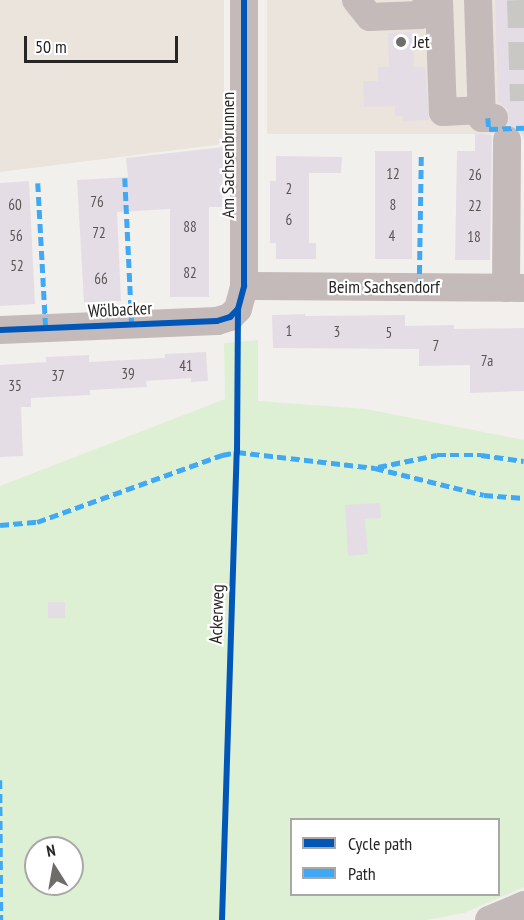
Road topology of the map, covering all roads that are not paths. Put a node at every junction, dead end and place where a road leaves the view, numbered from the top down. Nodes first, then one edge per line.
1 (244, 0) edge
2 (356, 0) edge
3 (429, 0) edge
4 (439, 0) edge
5 (478, 0) edge
6 (495, 123) junction
7 (515, 288) edge
8 (241, 297) junction
9 (0, 330) edge
10 (524, 905) edge
11 (489, 920) edge

1 - 8 street, Am Sachsenbrunnen
2 - 3 street
4 - 6 street
5 - 6 street
6 - 7 street
7 - 8 street, Beim Sachsendorf
8 - 9 street, Wölbacker
10 - 11 street

